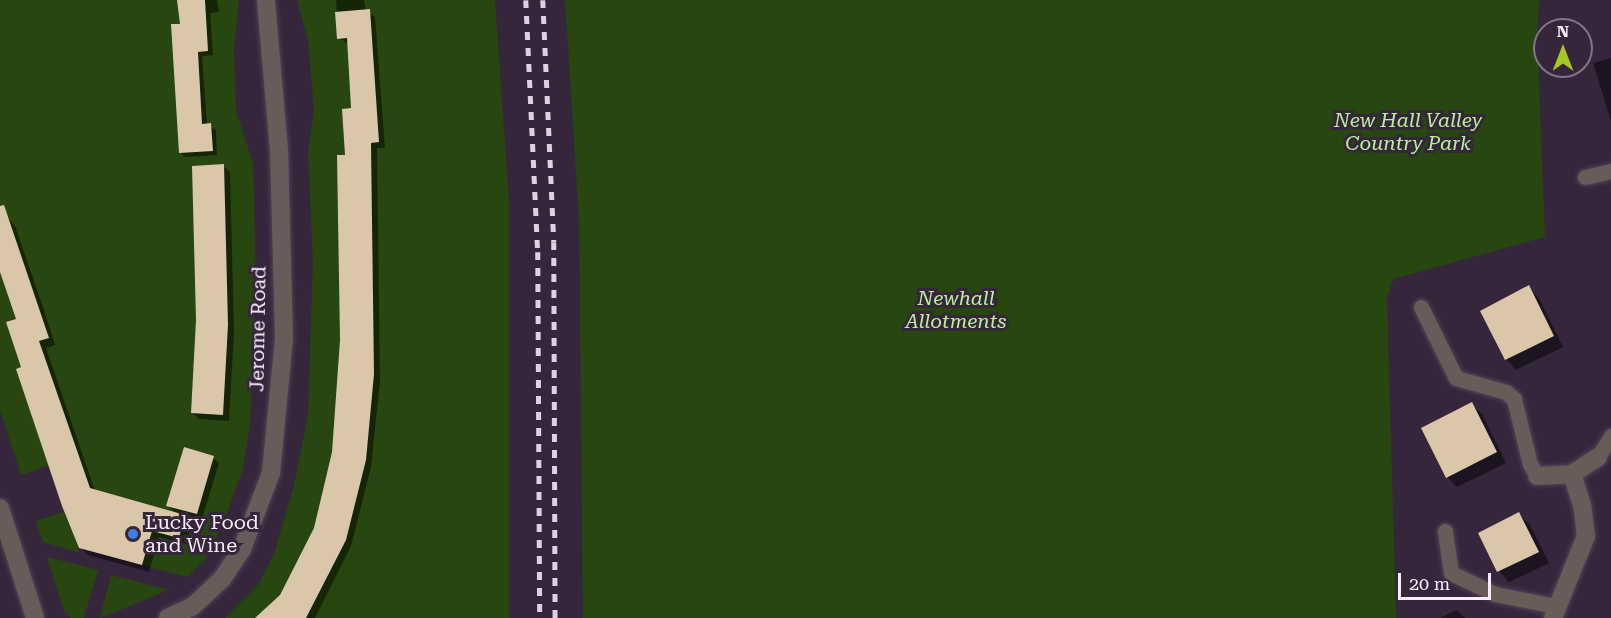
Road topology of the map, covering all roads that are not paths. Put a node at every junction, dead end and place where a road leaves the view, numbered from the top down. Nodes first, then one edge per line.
1 (266, 0) edge
2 (1611, 171) edge
3 (1585, 177) dead end
4 (1421, 307) dead end
5 (1611, 436) edge
6 (1598, 457) joint
7 (1572, 474) junction
8 (1538, 477) joint
9 (0, 508) edge
10 (1445, 531) dead end
11 (1554, 612) edge
12 (35, 618) edge
13 (168, 618) edge

1 - 13 street, Jerome Road
2 - 3 lane
4 - 8 lane
5 - 6 lane
6 - 7 street
7 - 8 street
7 - 11 street
9 - 12 street
10 - 11 lane

